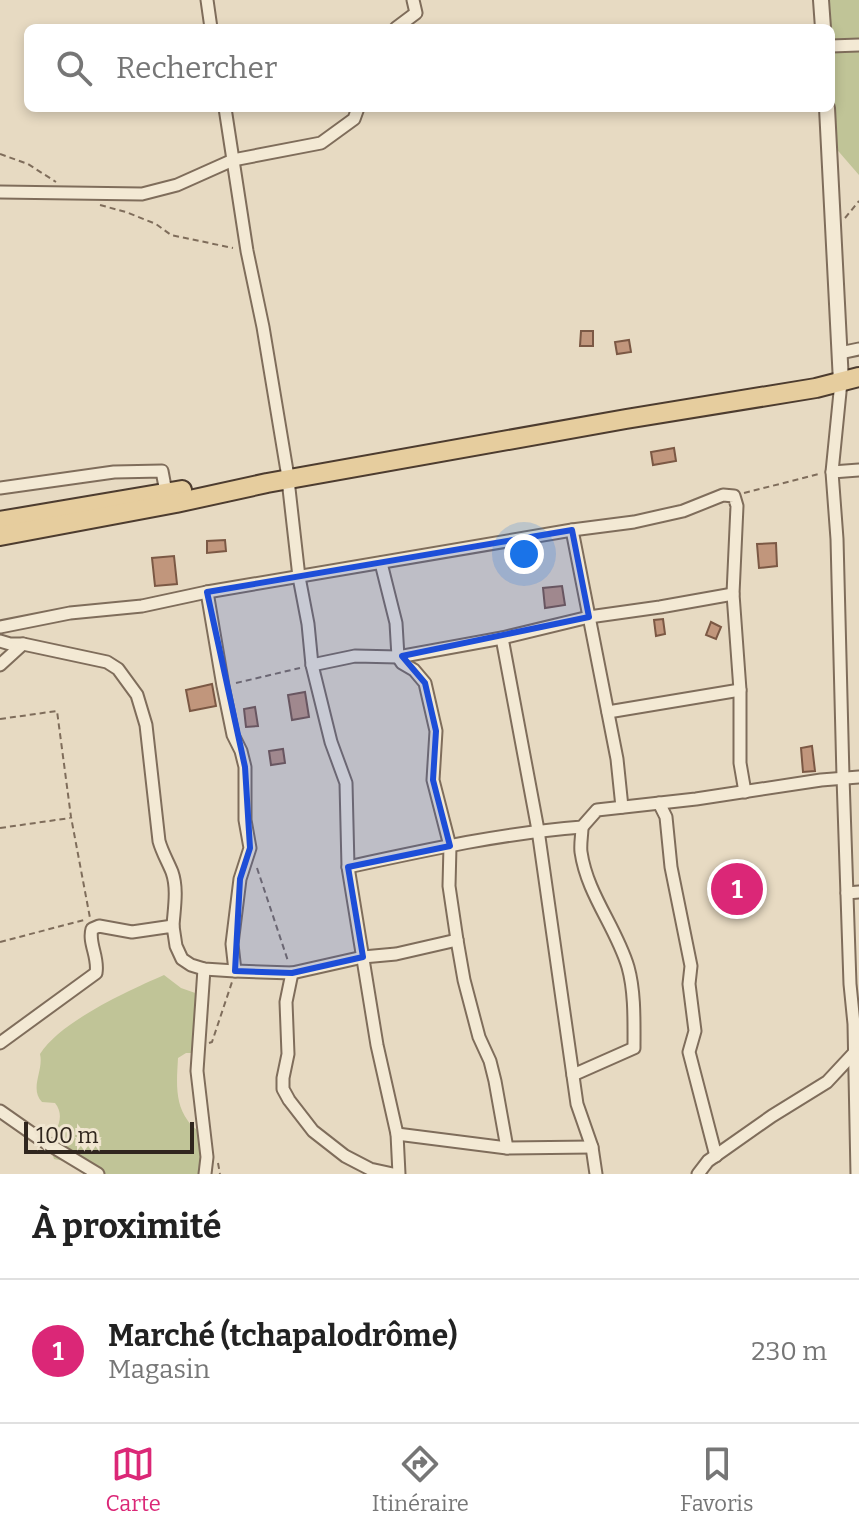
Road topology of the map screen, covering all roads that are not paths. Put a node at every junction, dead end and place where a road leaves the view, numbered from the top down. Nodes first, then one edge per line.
1 (207, 0) edge
2 (413, 0) edge
3 (821, 0) edge
4 (210, 24) edge
5 (401, 24) edge
6 (823, 24) edge
7 (859, 45) edge
8 (835, 46) edge
9 (226, 112) edge
10 (357, 112) edge
11 (827, 112) edge
12 (233, 160) junction
13 (0, 192) edge
14 (859, 349) edge
15 (840, 353) junction
16 (850, 376) edge
17 (859, 470) edge
18 (832, 472) junction
19 (287, 476) junction
20 (0, 488) edge
21 (166, 492) junction
22 (0, 521) edge
23 (572, 530) junction
24 (0, 536) edge
25 (381, 563) junction
26 (299, 577) junction
27 (207, 592) junction
28 (733, 594) junction
29 (589, 617) junction
30 (0, 627) edge
31 (502, 638) junction
32 (0, 641) edge
33 (23, 644) junction
34 (398, 657) junction
35 (0, 665) edge
36 (312, 665) junction
37 (740, 690) junction
38 (608, 712) junction
39 (843, 777) junction
40 (859, 777) edge
41 (745, 792) junction
42 (659, 803) junction
43 (622, 807) junction
44 (582, 827) junction
45 (538, 830) junction
46 (450, 846) junction
47 (348, 867) junction
48 (853, 892) edge
49 (173, 926) junction
50 (457, 940) junction
51 (363, 957) junction
52 (204, 969) junction
53 (235, 971) junction
54 (292, 973) junction
55 (857, 1023) edge
56 (0, 1043) edge
57 (854, 1053) junction
58 (573, 1075) junction
59 (0, 1111) edge
60 (858, 1129) edge
61 (397, 1134) junction
62 (592, 1147) junction
63 (507, 1148) junction
64 (716, 1156) junction
65 (98, 1174) edge
66 (205, 1174) edge
67 (396, 1174) edge
68 (596, 1174) edge
69 (698, 1174) edge
70 (857, 1174) edge

1 - 4 street
2 - 5 street
3 - 6 street
7 - 8 street
9 - 12 street
10 - 12 street
11 - 15 street
12 - 13 street
12 - 19 street
14 - 15 street
15 - 16 street
16 - 18 street
16 - 19 main road
17 - 18 street
18 - 39 street
19 - 21 main road
19 - 24 main road
19 - 26 street
20 - 21 street
21 - 22 main road
23 - 25 street
23 - 28 street
23 - 29 street
25 - 26 street
25 - 34 street
26 - 27 street
26 - 36 street
27 - 30 street
27 - 53 street
28 - 29 street
28 - 37 street
29 - 31 street
29 - 38 street
31 - 34 street
31 - 45 street
32 - 33 street
33 - 35 street
33 - 49 street
34 - 36 street
34 - 46 street
36 - 47 street
37 - 38 street
37 - 41 street
38 - 43 street
39 - 40 street
39 - 41 street
39 - 48 street
41 - 42 street
42 - 43 street
42 - 64 street
43 - 44 street
44 - 45 street
44 - 58 street
45 - 46 street
45 - 58 street
46 - 47 street
46 - 50 street
47 - 51 street
48 - 55 street
49 - 52 street
49 - 56 street
50 - 51 street
50 - 63 street
51 - 54 street
51 - 61 street
52 - 53 street
52 - 66 street
53 - 54 street
54 - 67 street
55 - 57 street
57 - 60 street
57 - 64 street
58 - 62 street
59 - 65 street
60 - 70 street
61 - 63 street
61 - 67 street
62 - 63 street
62 - 68 street
64 - 69 street

